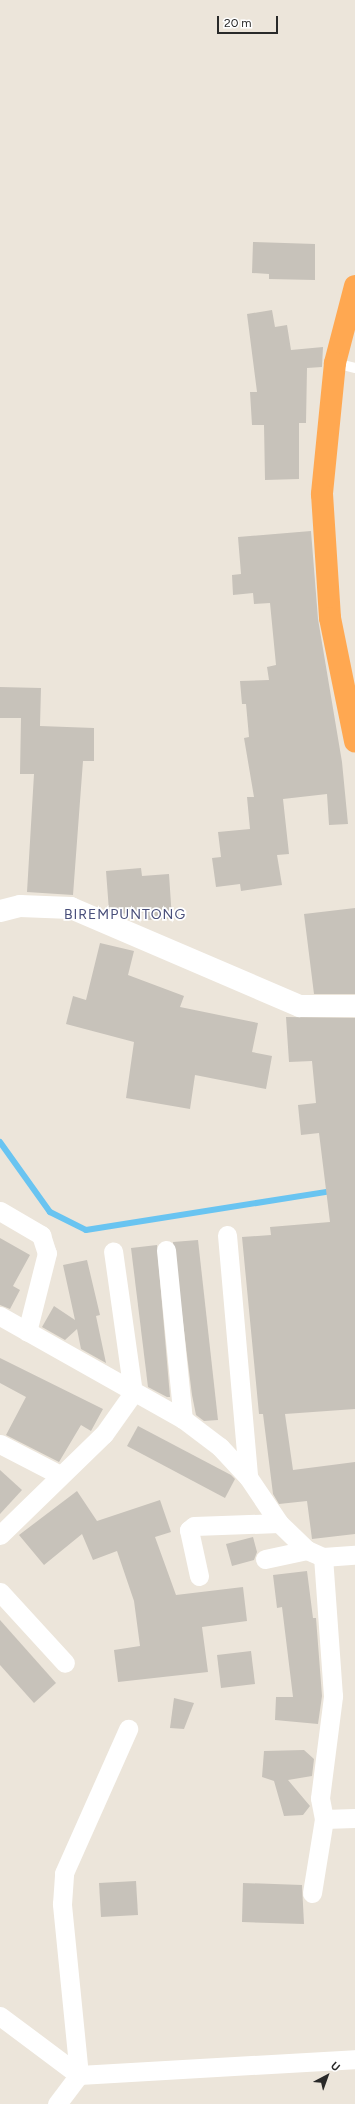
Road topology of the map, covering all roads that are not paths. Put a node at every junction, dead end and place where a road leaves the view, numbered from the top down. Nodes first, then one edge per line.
1 (355, 286) edge
2 (345, 366) edge
3 (355, 741) edge
4 (0, 911) edge
5 (355, 1006) edge
6 (0, 1211) edge
7 (227, 1235) dead end
8 (166, 1250) dead end
9 (113, 1251) dead end
10 (0, 1316) edge
11 (27, 1332) junction
12 (133, 1393) junction
13 (183, 1419) junction
14 (0, 1444) edge
15 (60, 1475) junction
16 (248, 1477) junction
17 (279, 1523) junction
18 (0, 1535) edge
19 (315, 1554) junction
20 (355, 1555) edge
21 (264, 1559) dead end
22 (199, 1576) dead end
23 (0, 1592) edge
24 (65, 1663) dead end
25 (128, 1729) dead end
26 (355, 1818) edge
27 (324, 1819) junction
28 (312, 1892) dead end
29 (0, 2016) edge
30 (355, 2059) edge
31 (79, 2075) junction
32 (57, 2104) edge

1 - 2 highway
2 - 3 highway
4 - 5 street
6 - 11 street
7 - 16 street
8 - 13 street
9 - 12 street
10 - 11 street
11 - 12 street
12 - 13 street
12 - 15 street
13 - 16 street
14 - 15 street
15 - 18 street
16 - 17 street
17 - 19 street
17 - 22 street
19 - 20 street
19 - 21 street
19 - 27 street
23 - 24 street
25 - 31 street
26 - 27 street
27 - 28 street
29 - 31 street
30 - 31 street
31 - 32 street

